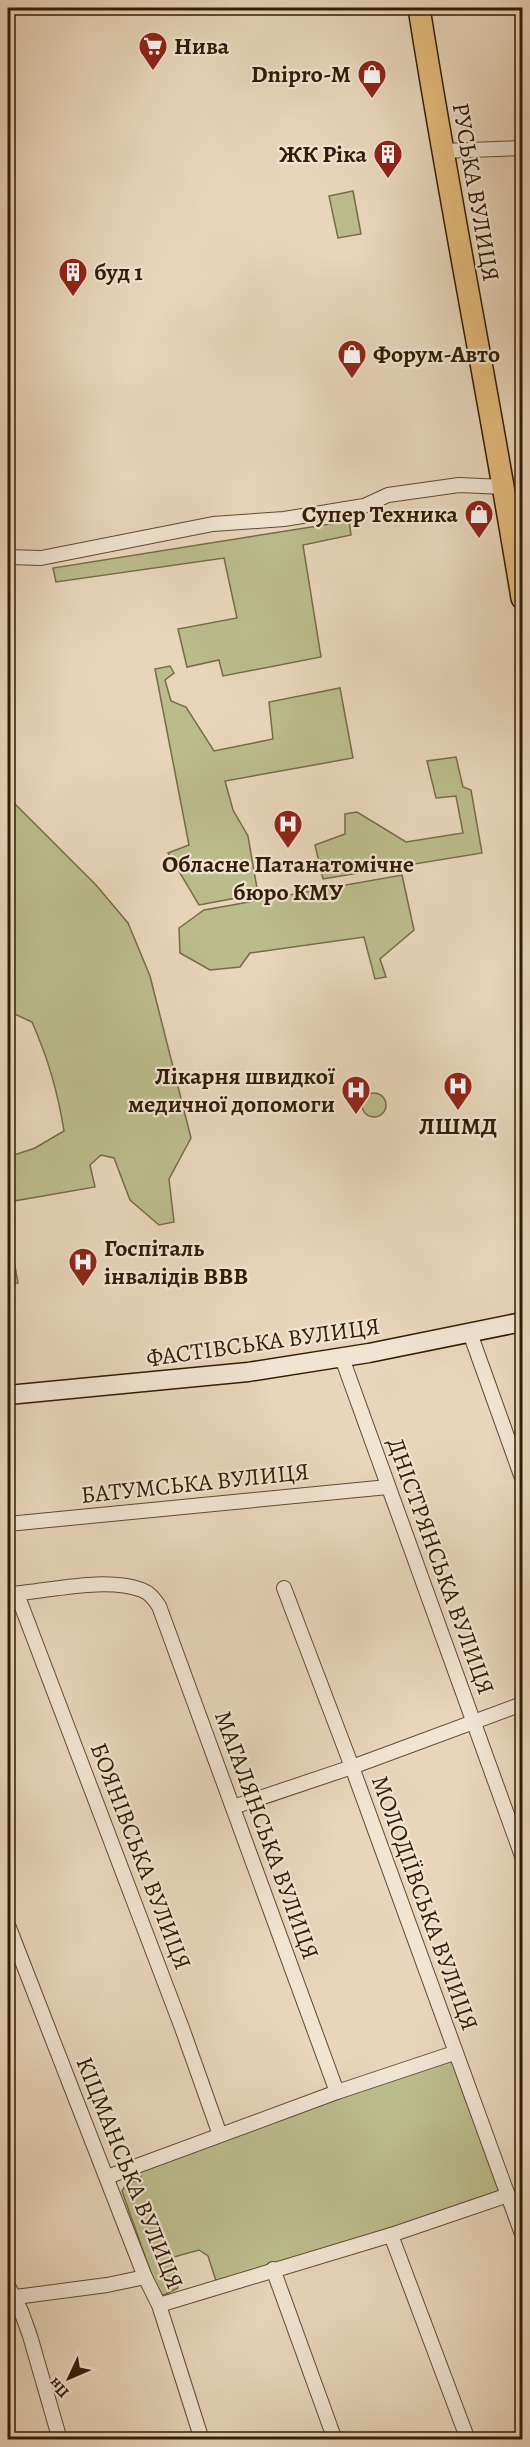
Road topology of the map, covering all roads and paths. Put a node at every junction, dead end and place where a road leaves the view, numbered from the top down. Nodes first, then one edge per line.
1 (419, 8) edge
2 (522, 148) edge
3 (442, 151) junction
4 (505, 487) junction
5 (518, 549) edge
6 (8, 557) edge
7 (522, 598) edge
8 (522, 1322) edge
9 (470, 1333) junction
10 (342, 1358) junction
11 (8, 1395) edge
12 (522, 1478) edge
13 (388, 1487) junction
14 (8, 1524) edge
15 (284, 1588) dead end
16 (12, 1594) edge
17 (522, 1704) edge
18 (474, 1721) junction
19 (352, 1767) junction
20 (233, 1807) junction
21 (522, 1856) edge
22 (8, 1926) edge
23 (454, 2053) junction
24 (337, 2092) junction
25 (220, 2135) junction
26 (107, 2177) junction
27 (508, 2195) junction
28 (522, 2234) edge
29 (391, 2235) junction
30 (273, 2269) junction
31 (145, 2277) junction
32 (9, 2294) edge
33 (159, 2305) junction
34 (60, 2439) edge
35 (202, 2439) edge
36 (335, 2439) edge
37 (468, 2439) edge

1 - 3 main road, РУСЬКА ВУЛИЦЯ
2 - 3 street
3 - 4 main road, РУСЬКА ВУЛИЦЯ
4 - 5 main road, РУСЬКА ВУЛИЦЯ
4 - 6 street
5 - 7 main road, РУСЬКА ВУЛИЦЯ
8 - 9 main road, ФАСТІВСЬКА ВУЛИЦЯ
9 - 10 main road, ФАСТІВСЬКА ВУЛИЦЯ
9 - 12 street
10 - 11 main road, ФАСТІВСЬКА ВУЛИЦЯ
10 - 13 street, ДНІСТРЯНСЬКА ВУЛИЦЯ
13 - 14 street, БАТУМСЬКА ВУЛИЦЯ
13 - 18 street, ДНІСТРЯНСЬКА ВУЛИЦЯ
15 - 19 street, МОЛОДІЇВСЬКА ВУЛИЦЯ
16 - 20 street, МАГАЛЯНСЬКА ВУЛИЦЯ
16 - 25 street, БОЯНІВСЬКА ВУЛИЦЯ
17 - 18 street
18 - 19 street
18 - 21 street, ДНІСТРЯНСЬКА ВУЛИЦЯ
19 - 20 street
19 - 23 street, МОЛОДІЇВСЬКА ВУЛИЦЯ
20 - 24 street, МАГАЛЯНСЬКА ВУЛИЦЯ
22 - 26 street, КІЦМАНСЬКА ВУЛИЦЯ
23 - 24 street
23 - 27 street, МОЛОДІЇВСЬКА ВУЛИЦЯ
24 - 25 street
25 - 26 street
26 - 31 street, КІЦМАНСЬКА ВУЛИЦЯ
27 - 28 street, МОЛОДІЇВСЬКА ВУЛИЦЯ
27 - 29 street
29 - 30 street
29 - 37 street
30 - 33 street
30 - 36 street
31 - 32 street
31 - 33 street, КІЦМАНСЬКА ВУЛИЦЯ
32 - 34 street
33 - 35 street, КІЦМАНСЬКА ВУЛИЦЯ

